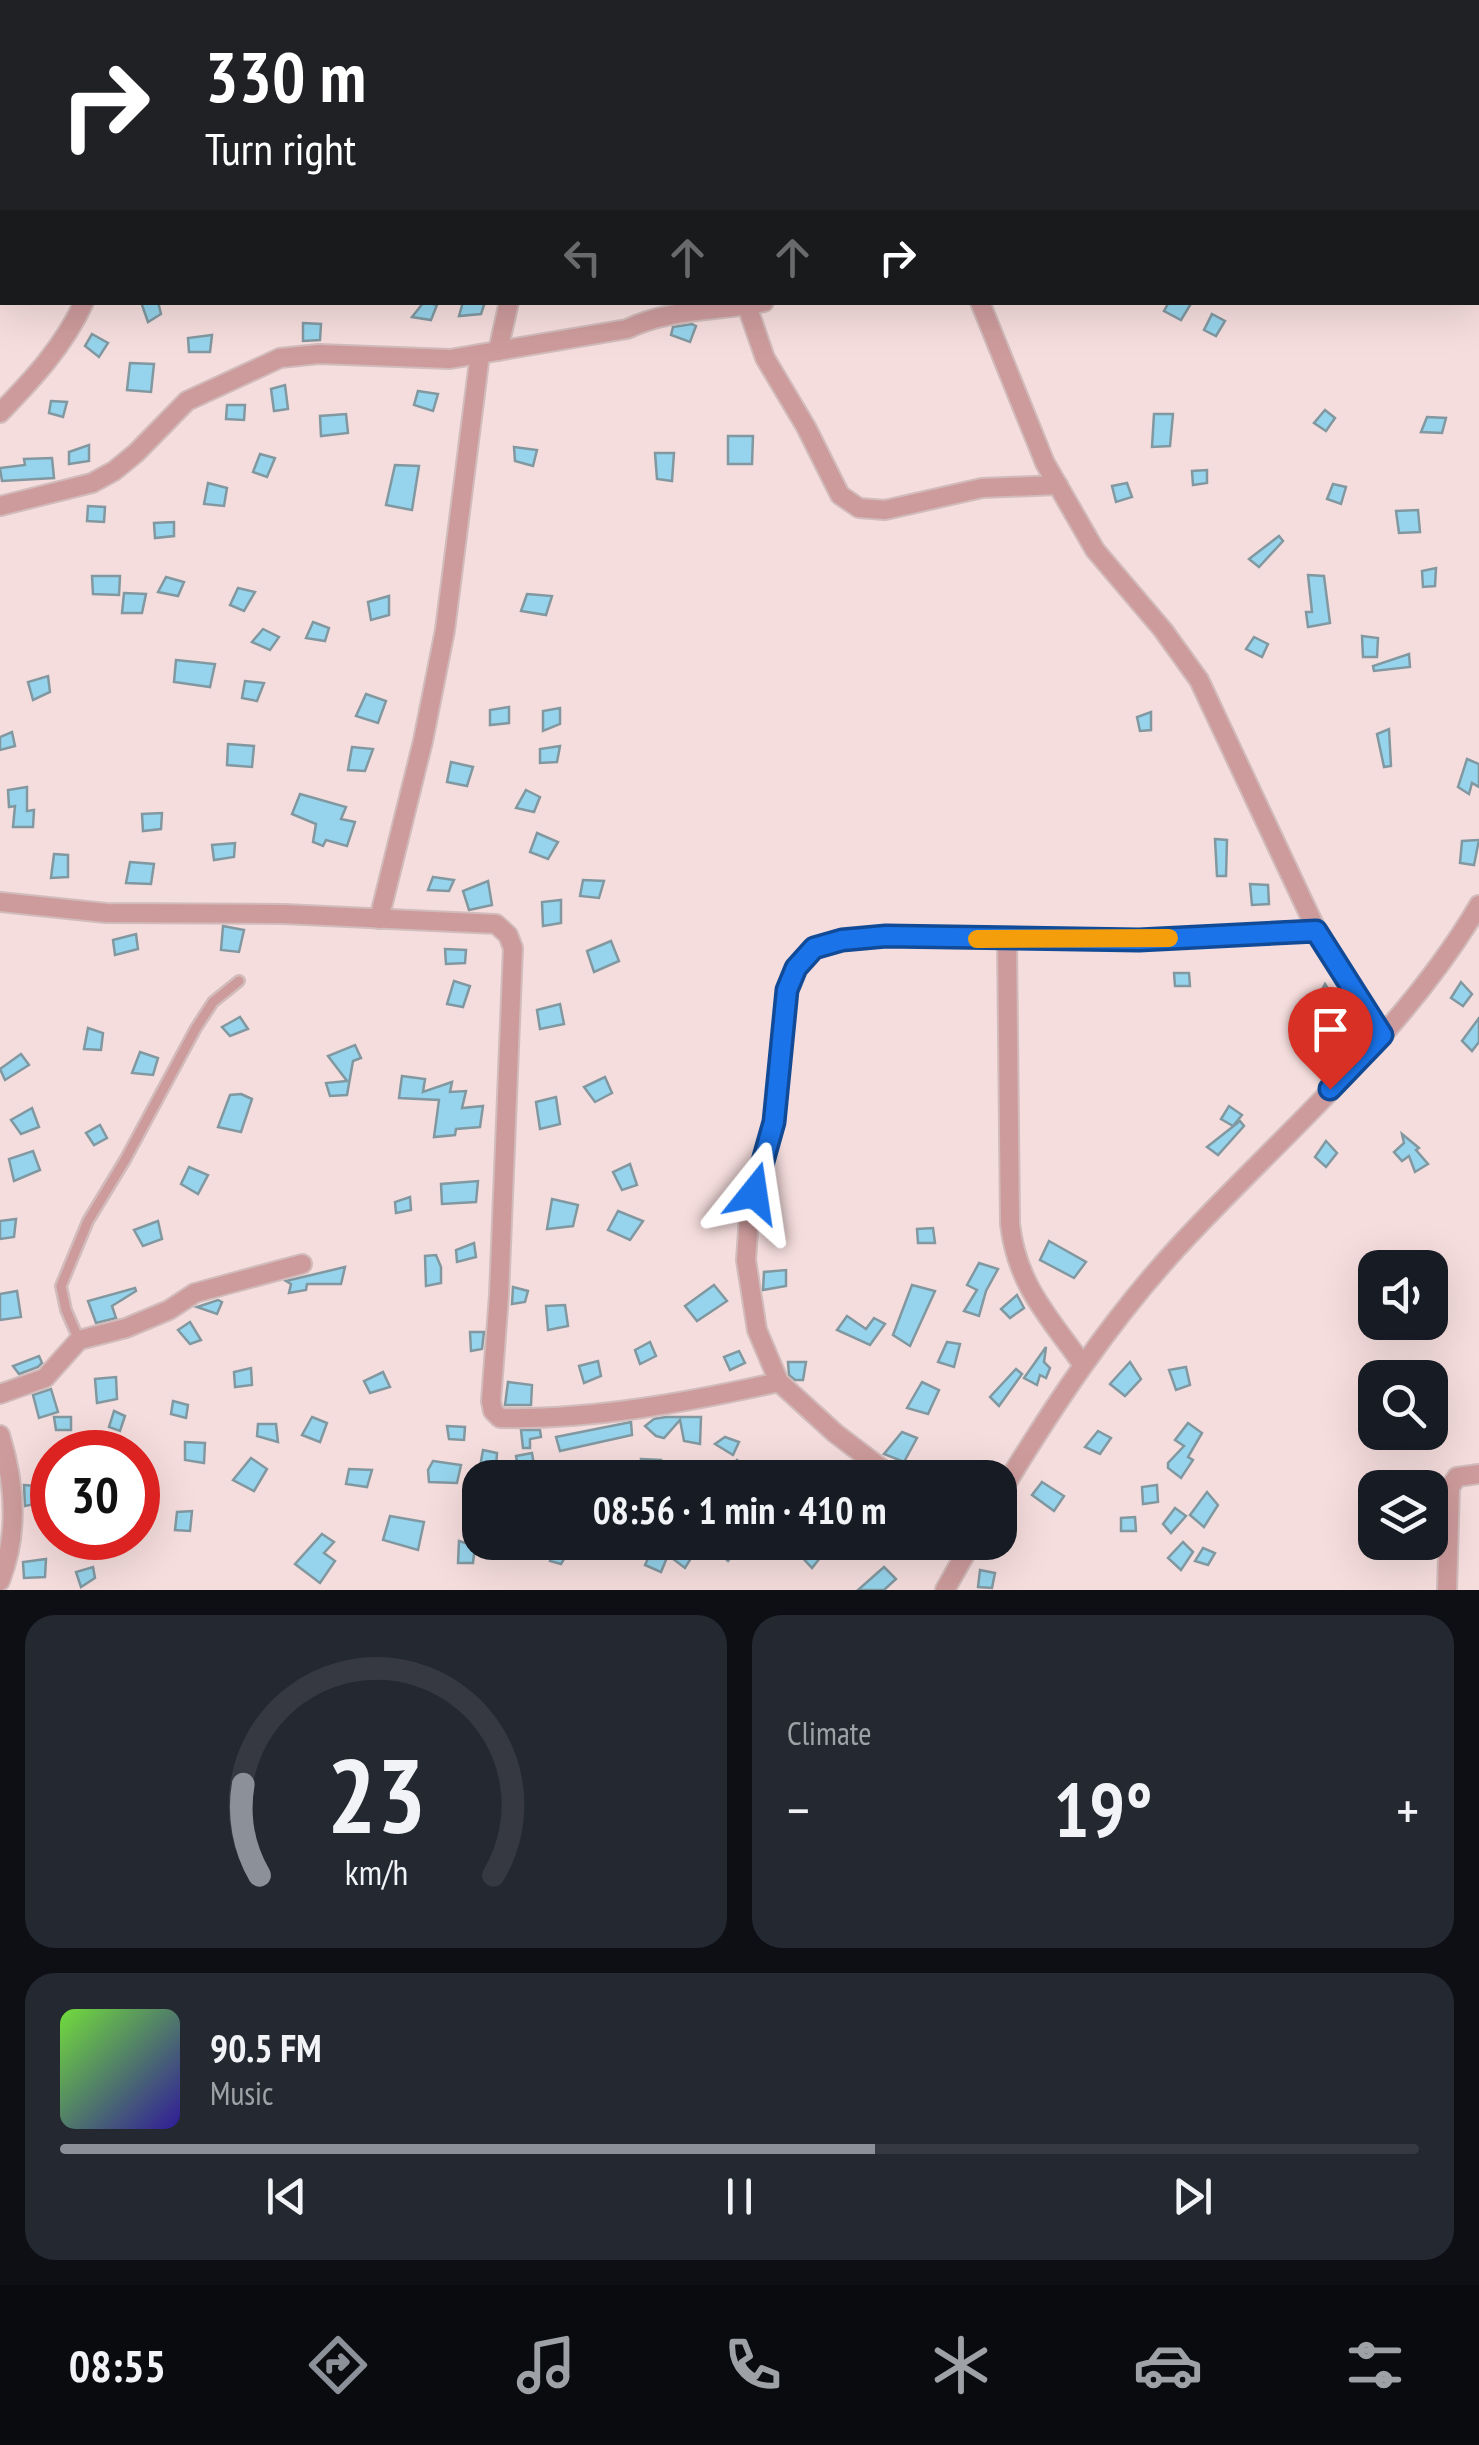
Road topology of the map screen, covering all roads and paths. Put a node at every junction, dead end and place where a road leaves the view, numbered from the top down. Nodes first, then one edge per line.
1 (83, 305) edge
2 (508, 305) edge
3 (744, 305) edge
4 (755, 305) edge
5 (981, 305) edge
6 (489, 353) junction
7 (0, 413) edge
8 (1058, 485) junction
9 (0, 506) edge
10 (0, 902) edge
11 (1479, 905) edge
12 (379, 918) junction
13 (1316, 931) junction
14 (1007, 939) junction
15 (239, 981) dead end
16 (1382, 1035) junction
17 (302, 1264) dead end
18 (79, 1340) junction
19 (1083, 1365) junction
20 (779, 1382) junction
21 (0, 1394) edge
22 (0, 1435) edge
23 (870, 1460) edge
24 (1017, 1468) edge
25 (1479, 1474) edge
26 (962, 1560) edge
27 (0, 1580) edge
28 (944, 1590) edge
29 (1447, 1590) edge

1 - 7 street
2 - 6 street
3 - 6 street
4 - 8 street
5 - 8 street
6 - 9 street
6 - 12 street
8 - 13 street
10 - 12 street
11 - 16 street
12 - 20 street
13 - 14 street
13 - 16 street
14 - 19 street
14 - 20 street
15 - 18 lane
16 - 19 street
17 - 18 street
18 - 21 street
19 - 24 street
20 - 23 street
22 - 27 street
25 - 29 street
26 - 28 street

